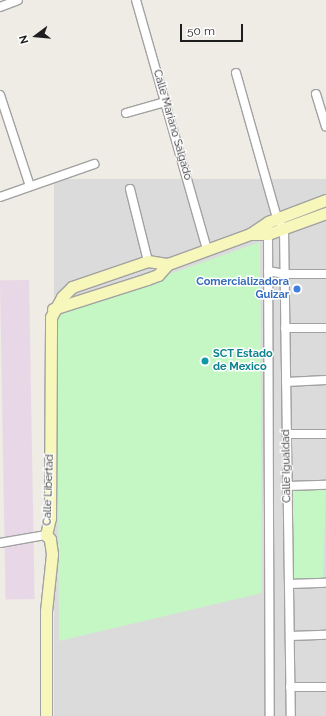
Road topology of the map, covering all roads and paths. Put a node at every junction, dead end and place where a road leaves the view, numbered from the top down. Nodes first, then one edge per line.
1 (18, 0) edge
2 (136, 0) edge
3 (0, 7) edge
4 (236, 73) dead end
5 (316, 94) dead end
6 (0, 95) edge
7 (165, 102) junction
8 (3, 111) edge
9 (126, 113) dead end
10 (326, 126) edge
11 (94, 164) dead end
12 (30, 186) junction
13 (130, 190) dead end
14 (0, 197) edge
15 (326, 200) edge
16 (326, 213) edge
17 (273, 220) junction
18 (284, 229) junction
19 (250, 234) junction
20 (268, 234) junction
21 (207, 250) junction
22 (148, 261) junction
23 (168, 264) junction
24 (268, 271) junction
25 (285, 274) junction
26 (326, 274) edge
27 (54, 309) junction
28 (285, 328) junction
29 (326, 328) edge
30 (326, 380) edge
31 (286, 382) junction
32 (287, 434) junction
33 (326, 434) edge
34 (326, 485) edge
35 (288, 486) junction
36 (46, 535) junction
37 (0, 543) edge
38 (326, 583) edge
39 (289, 584) junction
40 (326, 635) edge
41 (290, 636) junction
42 (290, 687) junction
43 (326, 687) edge
44 (46, 716) edge
45 (270, 716) edge
46 (291, 716) edge

1 - 3 street
2 - 7 street, Calle Mariano Salgado
4 - 17 street
5 - 10 street
6 - 8 street
7 - 9 street
7 - 21 street, Calle Mariano Salgado
8 - 12 street
11 - 12 street
12 - 14 street
13 - 22 street
15 - 17 main road, Calle Libertad
16 - 18 main road, Calle Libertad
17 - 18 street
17 - 19 main road, Calle Libertad
17 - 20 street, Calle Igualdad
18 - 20 main road, Calle Libertad
18 - 25 street, Calle Igualdad
19 - 20 main road, Calle Libertad
19 - 21 main road, Calle Libertad
20 - 24 street, Calle Igualdad
21 - 23 main road, Calle Libertad
22 - 23 main road, Calle Libertad
22 - 27 main road, Calle Libertad
23 - 27 main road, Calle Libertad
24 - 25 street
24 - 45 street, Calle Igualdad
25 - 26 street
25 - 28 street, Calle Igualdad
27 - 36 main road, Calle Libertad
28 - 29 street
28 - 31 street, Calle Igualdad
30 - 31 street
31 - 32 street, Calle Igualdad
32 - 33 street
32 - 35 street, Calle Igualdad
34 - 35 street
35 - 39 street, Calle Igualdad
36 - 37 street
36 - 44 main road, Calle Libertad
38 - 39 street
39 - 41 street, Calle Igualdad
40 - 41 street
41 - 42 street, Calle Igualdad
42 - 43 street
42 - 46 street, Calle Igualdad

